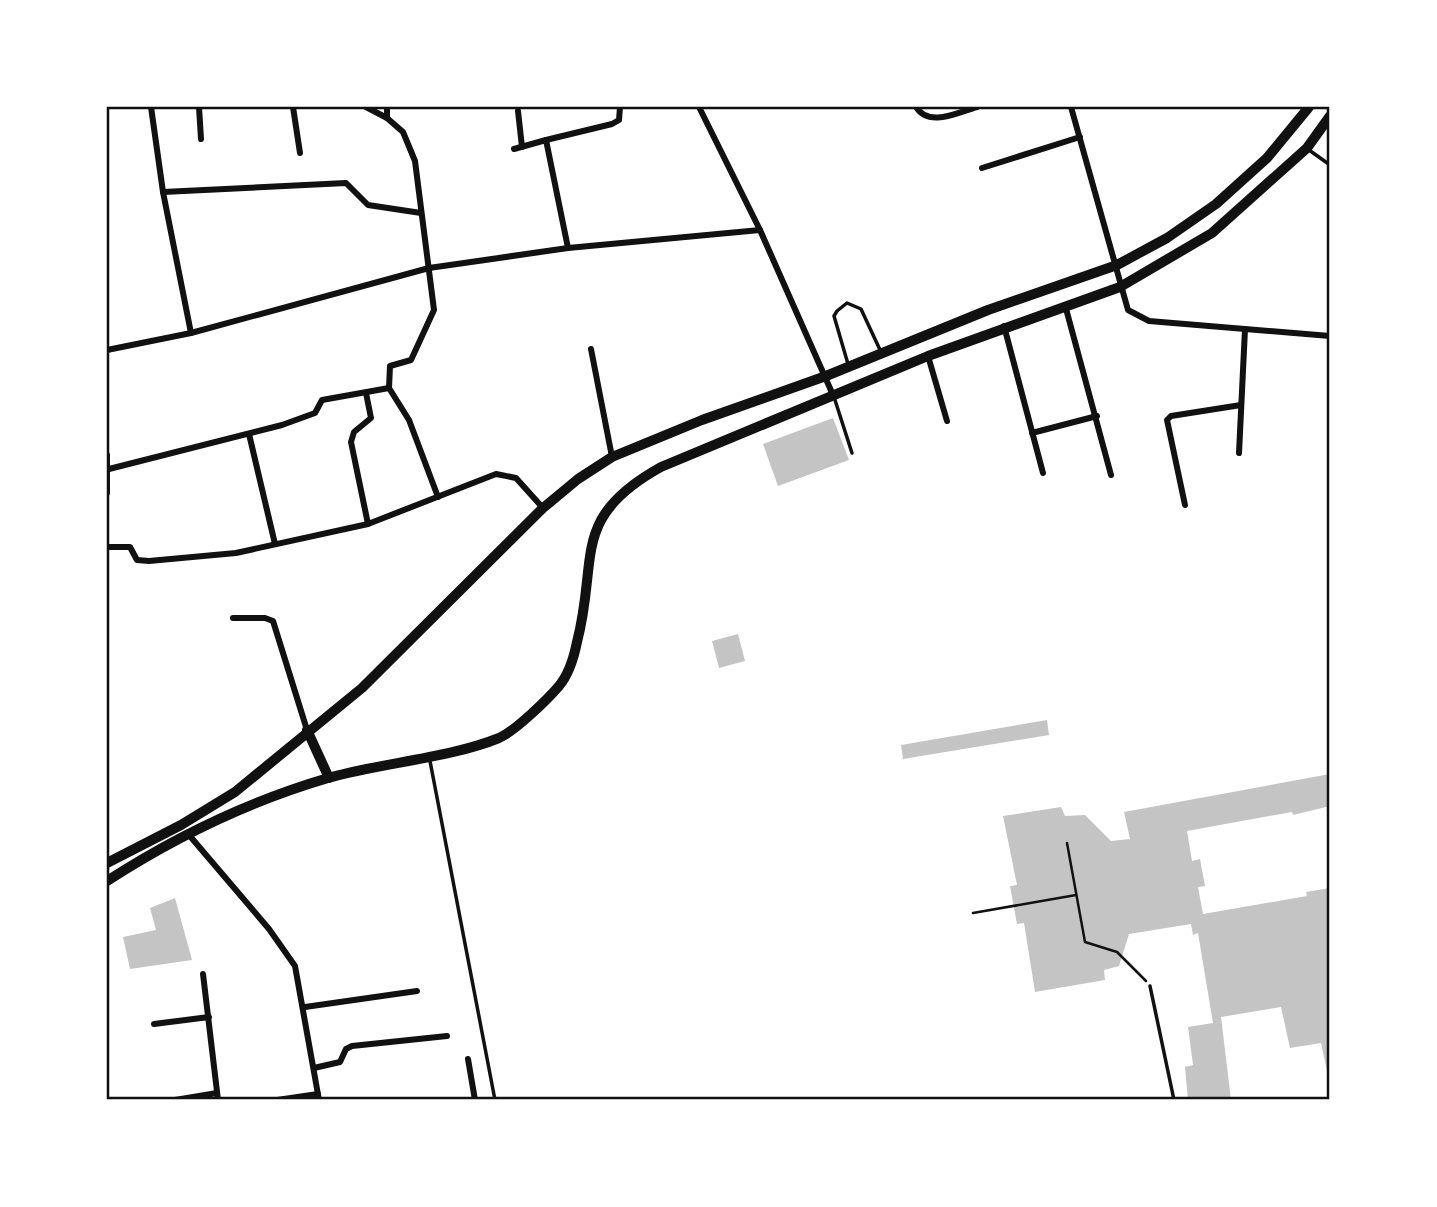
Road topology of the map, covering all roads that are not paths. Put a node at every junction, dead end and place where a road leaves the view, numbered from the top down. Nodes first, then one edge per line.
1 (151, 107) edge
2 (199, 107) edge
3 (293, 107) edge
4 (366, 107) edge
5 (387, 107) edge
6 (620, 107) edge
7 (699, 107) edge
8 (916, 107) edge
9 (977, 107) edge
10 (1071, 107) edge
11 (1309, 107) edge
12 (518, 111) dead end
13 (1330, 116) edge
14 (387, 118) junction
15 (1080, 137) junction
16 (201, 139) dead end
17 (546, 140) junction
18 (1307, 148) junction
19 (300, 153) dead end
20 (1330, 165) edge
21 (982, 168) dead end
22 (1245, 177) junction
23 (163, 192) junction
24 (1260, 192) junction
25 (421, 213) junction
26 (760, 230) junction
27 (568, 248) junction
28 (1117, 265) junction
29 (429, 268) junction
30 (1120, 287) junction
31 (1065, 305) junction
32 (1004, 327) junction
33 (1245, 329) junction
34 (191, 333) junction
35 (1330, 337) edge
36 (591, 349) dead end
37 (107, 350) edge
38 (882, 352) junction
39 (928, 356) junction
40 (849, 366) junction
41 (826, 376) junction
42 (389, 388) junction
43 (366, 393) junction
44 (833, 395) junction
45 (1241, 405) junction
46 (1097, 416) junction
47 (947, 421) dead end
48 (1032, 433) junction
49 (249, 434) junction
50 (852, 453) dead end
51 (1239, 453) dead end
52 (107, 455) edge
53 (612, 457) junction
54 (109, 469) junction
55 (1043, 473) dead end
56 (1111, 475) dead end
57 (107, 493) edge
58 (438, 497) junction
59 (1185, 505) dead end
60 (543, 508) junction
61 (368, 524) junction
62 (275, 544) junction
63 (107, 547) edge
64 (233, 618) dead end
65 (307, 730) junction
66 (429, 755) junction
67 (329, 778) junction
68 (190, 835) junction
69 (107, 863) edge
70 (107, 881) edge
71 (202, 974) dead end
72 (1150, 986) road end
73 (417, 991) dead end
74 (305, 1007) junction
75 (209, 1017) junction
76 (154, 1024) dead end
77 (447, 1035) dead end
78 (468, 1059) dead end
79 (314, 1068) junction
80 (218, 1097) edge
81 (318, 1097) edge
82 (174, 1100) edge
83 (277, 1100) edge
84 (475, 1100) edge
85 (495, 1100) edge
86 (1174, 1100) edge

1 - 23 street
2 - 16 street
3 - 19 street
4 - 14 street
5 - 14 street
6 - 17 street
7 - 26 street
8 - 9 street
10 - 15 street
11 - 22 highway
12 - 17 street
13 - 18 highway
14 - 25 street
15 - 21 street
15 - 28 street
17 - 27 street
18 - 20 lane
18 - 24 highway
22 - 24 highway
22 - 28 highway
23 - 25 street
23 - 34 street
24 - 30 highway
25 - 29 street
26 - 27 street
26 - 41 street
27 - 29 street
28 - 30 street
28 - 38 highway
29 - 34 street
29 - 42 street
30 - 31 highway
30 - 33 street
31 - 32 highway
31 - 46 street
32 - 39 highway
32 - 48 street
33 - 35 street
33 - 45 street
34 - 37 street
36 - 53 street
38 - 40 highway
38 - 40 lane
39 - 44 highway
39 - 47 street
40 - 41 highway
41 - 44 street
41 - 53 highway
42 - 43 street
42 - 58 street
43 - 49 street
43 - 61 street
44 - 50 lane
44 - 66 highway
45 - 51 street
45 - 59 street
46 - 48 street
46 - 56 street
48 - 55 street
49 - 54 street
49 - 62 street
52 - 54 street
53 - 60 highway
54 - 57 street
58 - 60 street
58 - 61 street
60 - 65 highway
61 - 62 street
62 - 63 street
64 - 65 street
65 - 67 highway
65 - 69 highway
66 - 67 highway
66 - 85 lane
67 - 68 highway
68 - 70 highway
68 - 74 street
71 - 75 street
72 - 86 lane
73 - 74 street
74 - 79 street
75 - 76 street
75 - 80 street
77 - 79 street
78 - 84 street
79 - 81 street
80 - 82 street
81 - 83 street

